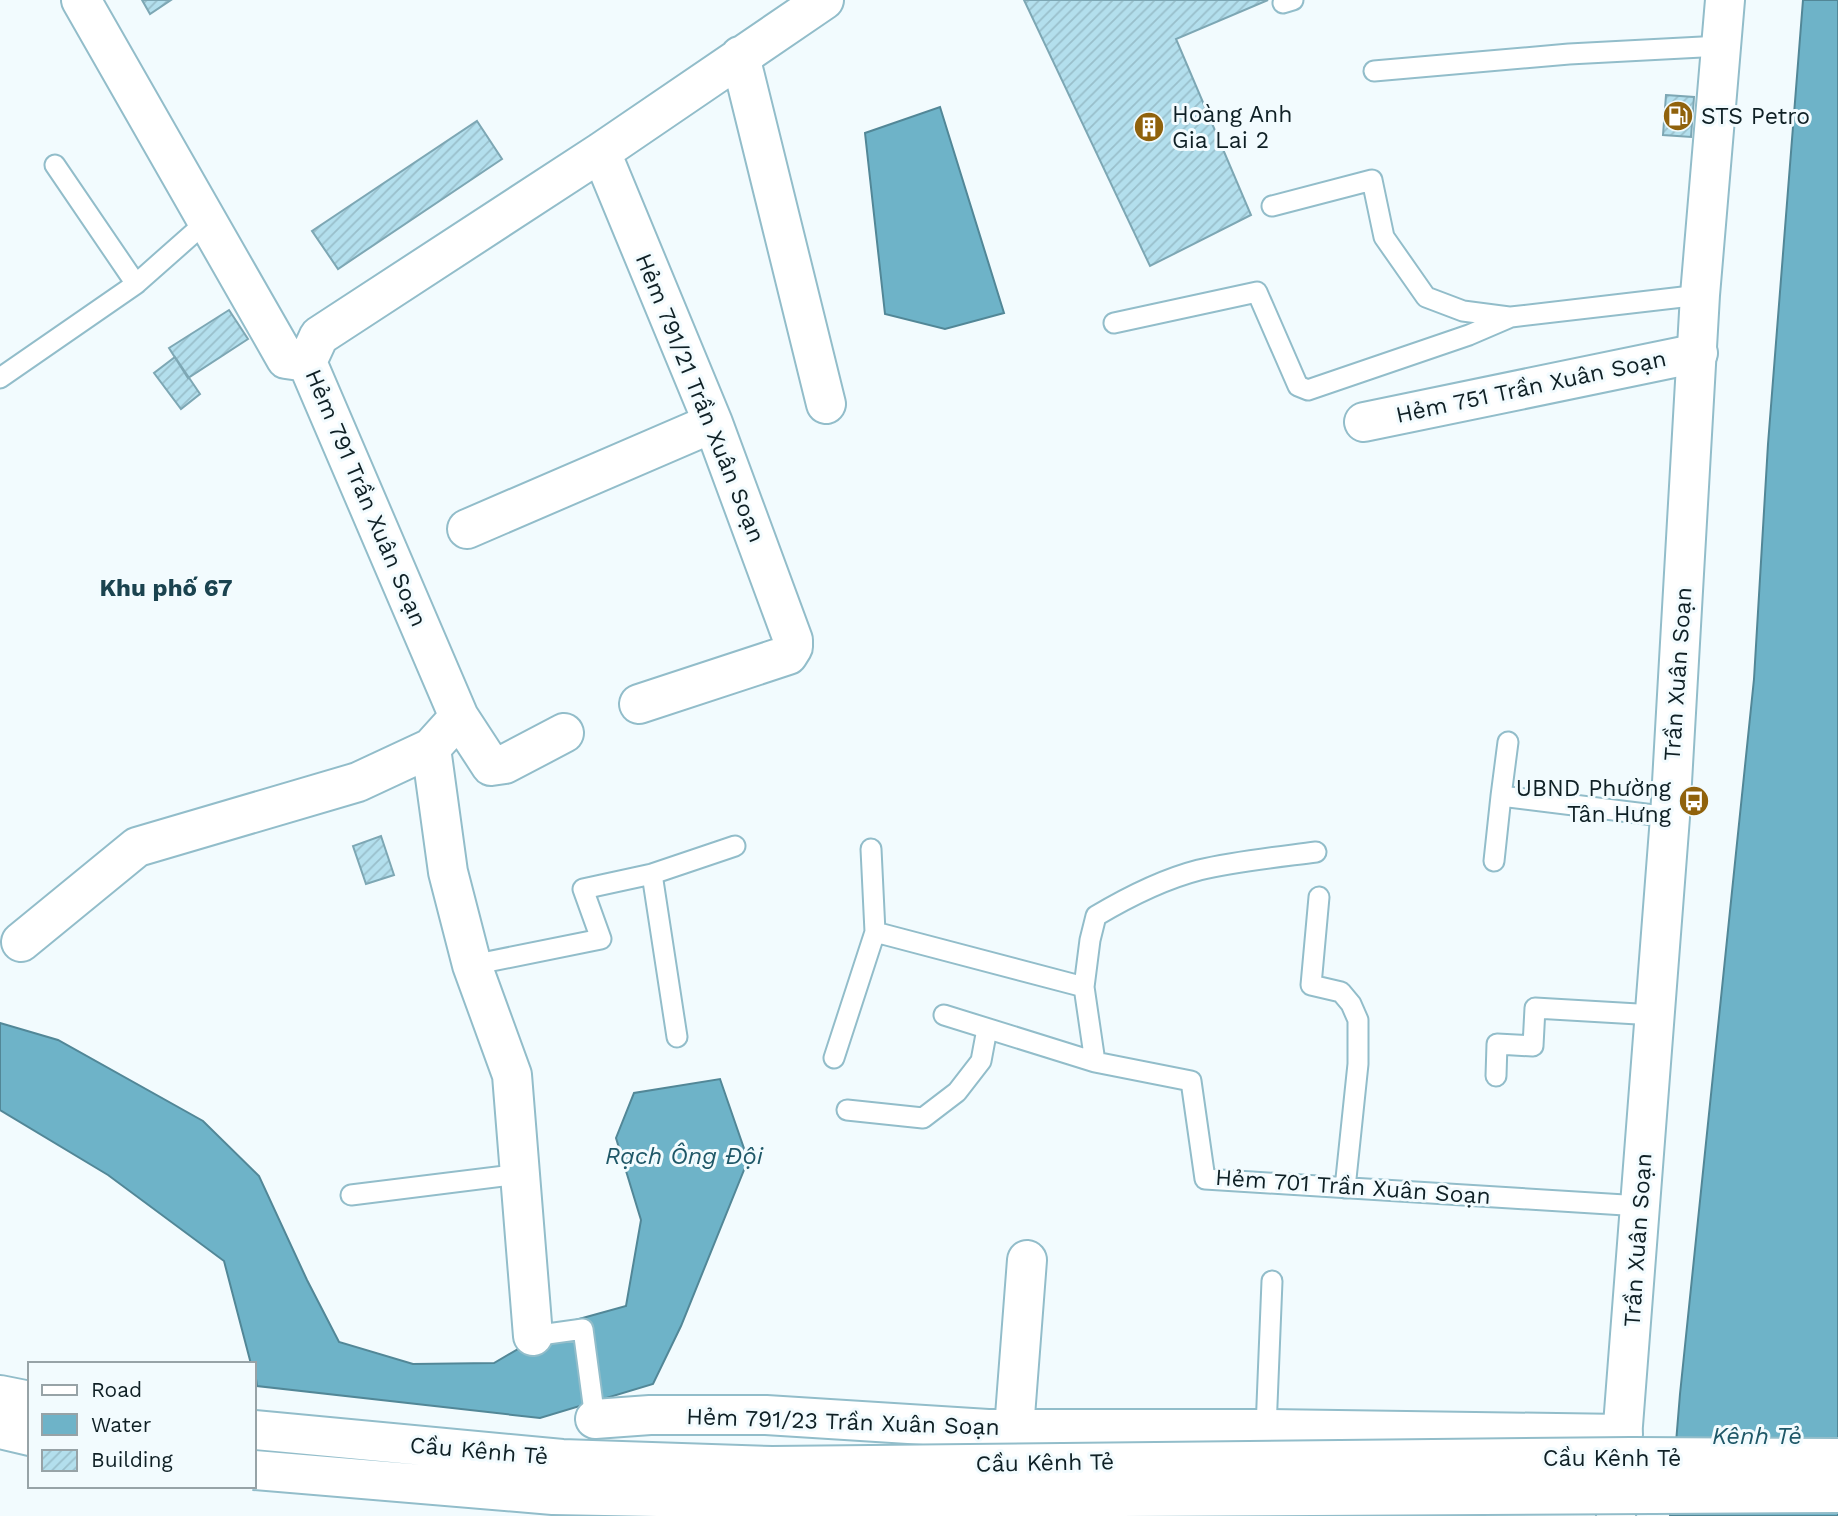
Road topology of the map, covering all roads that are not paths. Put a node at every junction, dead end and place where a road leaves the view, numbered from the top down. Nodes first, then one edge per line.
1 (80, 0) edge
2 (824, 0) edge
3 (1725, 0) edge
4 (1721, 46) junction
5 (740, 56) junction
6 (1374, 71) dead end
7 (601, 152) junction
8 (55, 164) dead end
9 (1272, 206) dead end
10 (206, 222) junction
11 (136, 284) junction
12 (1700, 295) junction
13 (1511, 317) junction
14 (1114, 323) dead end
15 (1698, 353) junction
16 (307, 362) junction
17 (0, 378) edge
18 (826, 404) dead end
19 (1364, 422) dead end
20 (713, 423) junction
21 (467, 529) dead end
22 (639, 704) dead end
23 (459, 717) junction
24 (564, 733) dead end
25 (1508, 742) dead end
26 (431, 748) junction
27 (1501, 796) junction
28 (1670, 817) junction
29 (735, 846) dead end
30 (870, 849) dead end
31 (1316, 852) dead end
32 (1494, 861) dead end
33 (652, 874) junction
34 (1319, 897) dead end
35 (875, 932) junction
36 (21, 942) dead end
37 (472, 965) junction
38 (1084, 987) junction
39 (944, 1015) dead end
40 (1655, 1015) junction
41 (987, 1029) junction
42 (677, 1037) dead end
43 (834, 1058) dead end
44 (1095, 1062) junction
45 (1496, 1076) dead end
46 (847, 1110) dead end
47 (520, 1174) junction
48 (1345, 1188) junction
49 (351, 1195) dead end
50 (1641, 1206) junction
51 (1027, 1261) dead end
52 (1272, 1281) dead end
53 (533, 1336) joint
54 (0, 1395) edge
55 (28, 1401) edge
56 (595, 1419) joint
57 (0, 1429) edge
58 (1014, 1429) junction
59 (1266, 1429) junction
60 (256, 1430) edge
61 (1623, 1434) junction
62 (28, 1436) edge
63 (1838, 1458) edge
64 (256, 1470) edge
65 (1838, 1493) edge
66 (1616, 1516) edge

1 - 10 street
2 - 5 street, Hẻm 791 Trần Xuân Soạn
3 - 4 street, Trần Xuân Soạn
4 - 6 lane
4 - 12 street, Trần Xuân Soạn
5 - 7 street, Hẻm 791 Trần Xuân Soạn
5 - 18 street
7 - 16 street, Hẻm 791 Trần Xuân Soạn
7 - 20 street, Hẻm 791/21 Trần Xuân Soạn
8 - 11 lane
9 - 13 lane
10 - 11 lane
10 - 16 street
11 - 17 lane
12 - 13 lane
12 - 15 street, Trần Xuân Soạn
13 - 14 lane
15 - 19 street, Hẻm 751 Trần Xuân Soạn
15 - 28 street, Trần Xuân Soạn
16 - 23 street, Hẻm 791 Trần Xuân Soạn
20 - 21 street
20 - 22 street, Hẻm 791/21 Trần Xuân Soạn
23 - 24 street, Hẻm 791 Trần Xuân Soạn
23 - 26 street
25 - 27 lane
26 - 36 street
26 - 37 street, Hẻm 791/23 Trần Xuân Soạn
27 - 28 lane
27 - 32 lane
28 - 40 street, Trần Xuân Soạn
29 - 33 lane
30 - 35 lane
31 - 38 lane
33 - 37 lane
33 - 42 lane
34 - 48 lane
35 - 38 lane
35 - 43 lane
37 - 47 street, Hẻm 791/23 Trần Xuân Soạn
38 - 44 lane
39 - 41 lane, Hẻm 701 Trần Xuân Soạn
40 - 45 lane
40 - 50 street, Trần Xuân Soạn
41 - 44 lane, Hẻm 701 Trần Xuân Soạn
41 - 46 lane
44 - 48 lane, Hẻm 701 Trần Xuân Soạn
47 - 49 lane
47 - 53 street, Hẻm 791/23 Trần Xuân Soạn
48 - 50 lane, Hẻm 701 Trần Xuân Soạn
50 - 61 street, Trần Xuân Soạn
51 - 58 street
52 - 59 lane
53 - 56 lane, Hẻm 791/23 Trần Xuân Soạn
54 - 55 street
56 - 58 street, Hẻm 791/23 Trần Xuân Soạn
57 - 62 street
58 - 59 street, Hẻm 791/23 Trần Xuân Soạn
59 - 61 street, Hẻm 791/23 Trần Xuân Soạn
60 - 63 street, Cầu Kênh Tẻ, bridge
61 - 66 street, Trần Xuân Soạn
64 - 65 street, Cầu Kênh Tẻ, bridge

